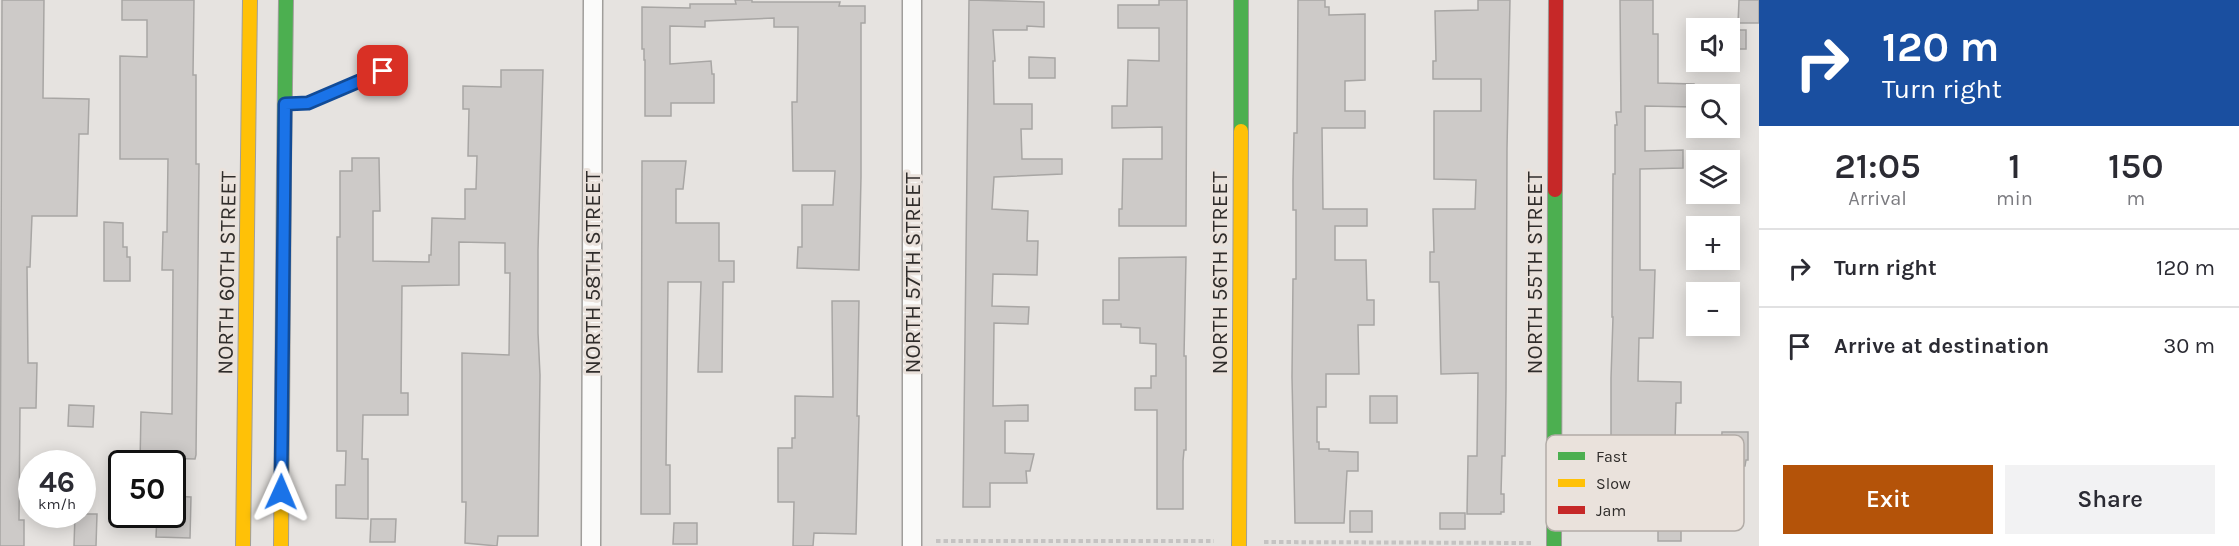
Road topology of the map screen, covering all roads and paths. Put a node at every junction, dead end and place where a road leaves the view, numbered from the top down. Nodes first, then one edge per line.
1 (250, 0) edge
2 (286, 0) edge
3 (593, 0) edge
4 (912, 0) edge
5 (1241, 0) edge
6 (1556, 0) edge
7 (383, 71) dead end
8 (285, 104) junction
9 (1554, 435) edge
10 (1554, 531) edge
11 (936, 541) dead end
12 (1214, 541) dead end
13 (1264, 542) dead end
14 (1535, 543) dead end
15 (243, 546) edge
16 (280, 546) edge
17 (591, 546) edge
18 (912, 546) edge
19 (1239, 546) edge
20 (1554, 546) edge

1 - 15 main road, NORTH 60TH STREET
2 - 8 main road
3 - 17 street, NORTH 58TH STREET
4 - 18 street, NORTH 57TH STREET
5 - 19 main road, NORTH 56TH STREET
6 - 9 main road, NORTH 55TH STREET
7 - 8 lane
8 - 16 main road
10 - 20 main road, NORTH 55TH STREET
11 - 12 path
13 - 14 path

